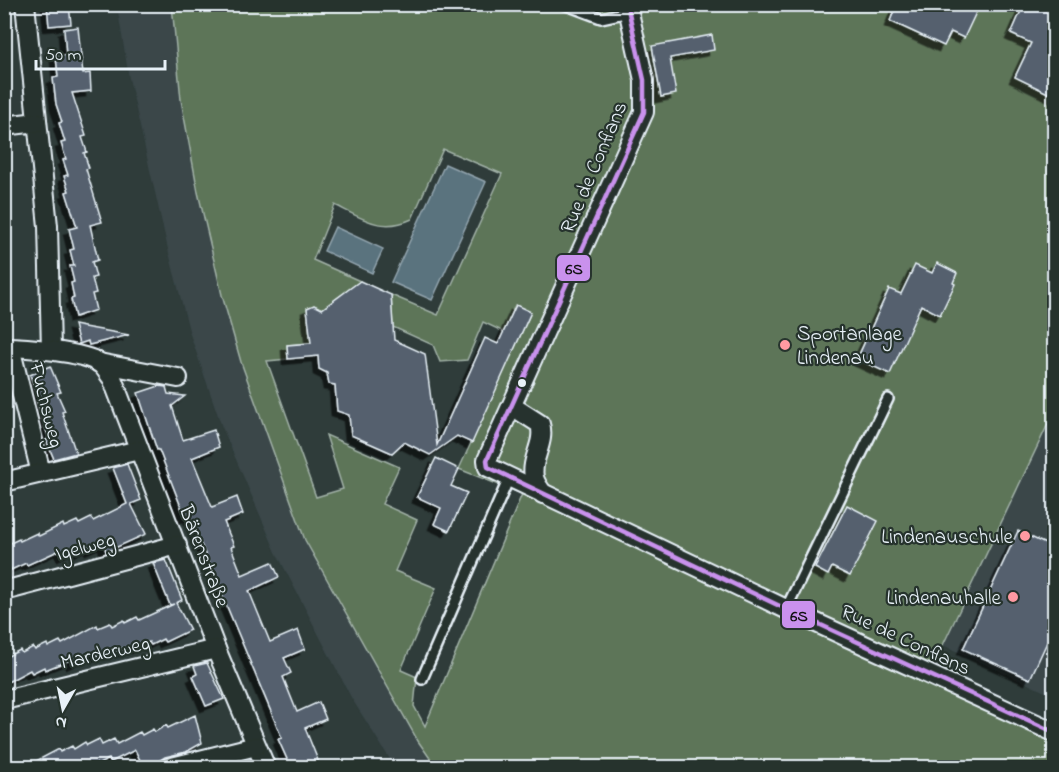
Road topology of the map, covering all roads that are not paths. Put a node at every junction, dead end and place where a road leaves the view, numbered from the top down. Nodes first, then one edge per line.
1 (25, 4) edge
2 (564, 4) edge
3 (628, 8) edge
4 (37, 122) junction
5 (4, 126) edge
6 (7, 347) edge
7 (51, 351) junction
8 (99, 363) junction
9 (178, 378) dead end
10 (888, 399) dead end
11 (512, 406) junction
12 (139, 450) junction
13 (41, 473) junction
14 (509, 478) junction
15 (4, 482) edge
16 (543, 494) junction
17 (177, 545) junction
18 (4, 591) edge
19 (786, 609) junction
20 (216, 649) junction
21 (422, 679) dead end
22 (4, 700) edge
23 (1054, 732) edge
24 (256, 746) junction
25 (168, 768) edge
26 (266, 768) edge

1 - 4 street
2 - 3 lane
3 - 11 street, Rue de Conflans
4 - 5 street
4 - 7 street
6 - 7 street
6 - 13 street, Fuchsweg
7 - 8 street
8 - 9 street
8 - 12 street, Bärenstraße
10 - 19 lane
11 - 14 street, Rue de Conflans
11 - 16 street
12 - 13 street, Fuchsweg
12 - 17 street, Bärenstraße
13 - 15 street, Fuchsweg
14 - 16 street, Rue de Conflans
14 - 21 lane
16 - 19 street, Rue de Conflans
17 - 18 street, Igelweg
17 - 20 street, Bärenstraße
19 - 23 street, Rue de Conflans
20 - 22 street, Marderweg
20 - 24 street, Bärenstraße
24 - 25 street
24 - 26 street, Bärenstraße

